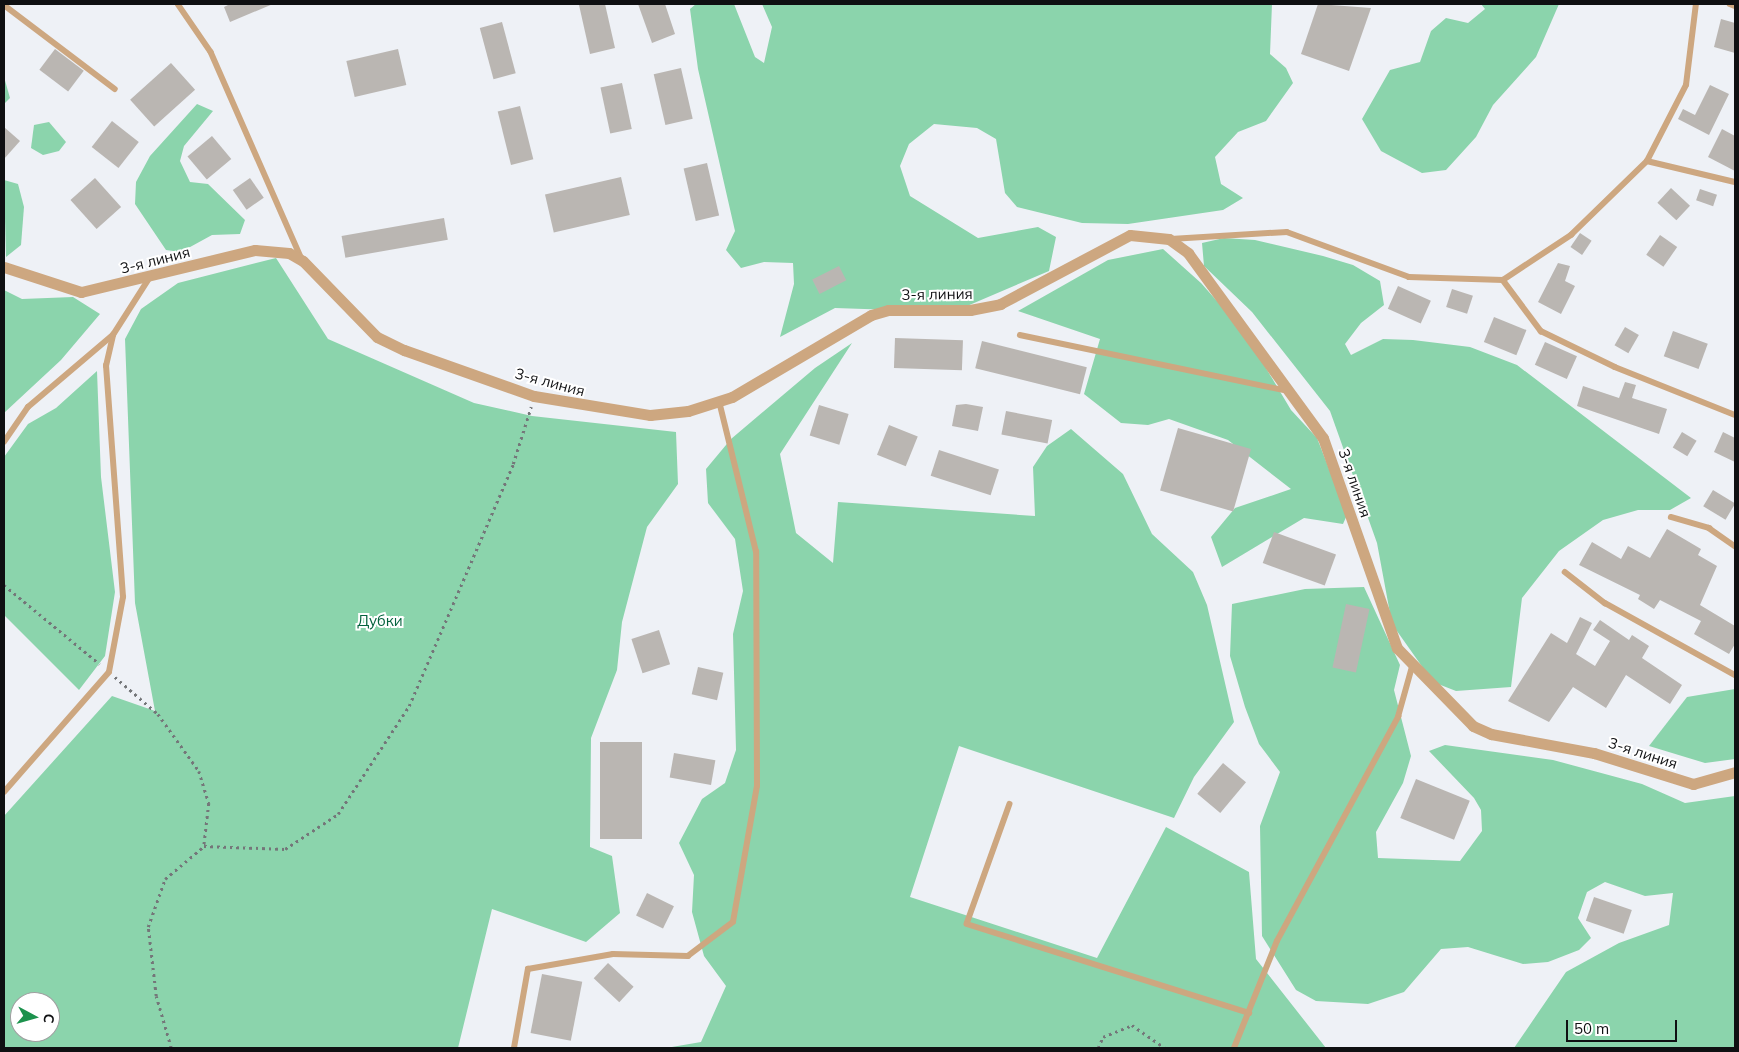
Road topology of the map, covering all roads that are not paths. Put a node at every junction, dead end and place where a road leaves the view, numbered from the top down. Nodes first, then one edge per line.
1 (178, 4) edge
2 (1696, 4) edge
3 (1730, 4) edge
4 (4, 5) edge
5 (1735, 6) edge
6 (114, 89) dead end
7 (1647, 161) junction
8 (1735, 182) edge
9 (1169, 240) junction
10 (303, 261) junction
11 (4, 267) edge
12 (150, 278) junction
13 (1503, 280) junction
14 (113, 335) junction
15 (1020, 335) dead end
16 (1289, 392) junction
17 (719, 402) junction
18 (1735, 415) edge
19 (4, 442) edge
20 (1671, 517) dead end
21 (1735, 546) edge
22 (1565, 572) dead end
23 (1412, 667) junction
24 (1735, 675) edge
25 (1735, 772) edge
26 (4, 792) edge
27 (1010, 804) dead end
28 (1249, 1013) junction
29 (514, 1048) edge
30 (1234, 1048) edge

1 - 10 lane
2 - 7 lane
3 - 5 lane
4 - 6 lane
7 - 8 lane
7 - 13 lane
9 - 13 lane
9 - 16 street, 3-я линия
9 - 17 street, 3-я линия
10 - 12 street, 3-я линия
10 - 17 street, 3-я линия
11 - 12 street, 3-я линия
12 - 14 lane
13 - 18 lane
14 - 19 lane
14 - 26 lane
15 - 16 lane
16 - 23 street, 3-я линия
17 - 29 lane
20 - 21 lane
22 - 24 lane
23 - 25 street, 3-я линия
23 - 28 lane
27 - 28 lane
28 - 30 lane

